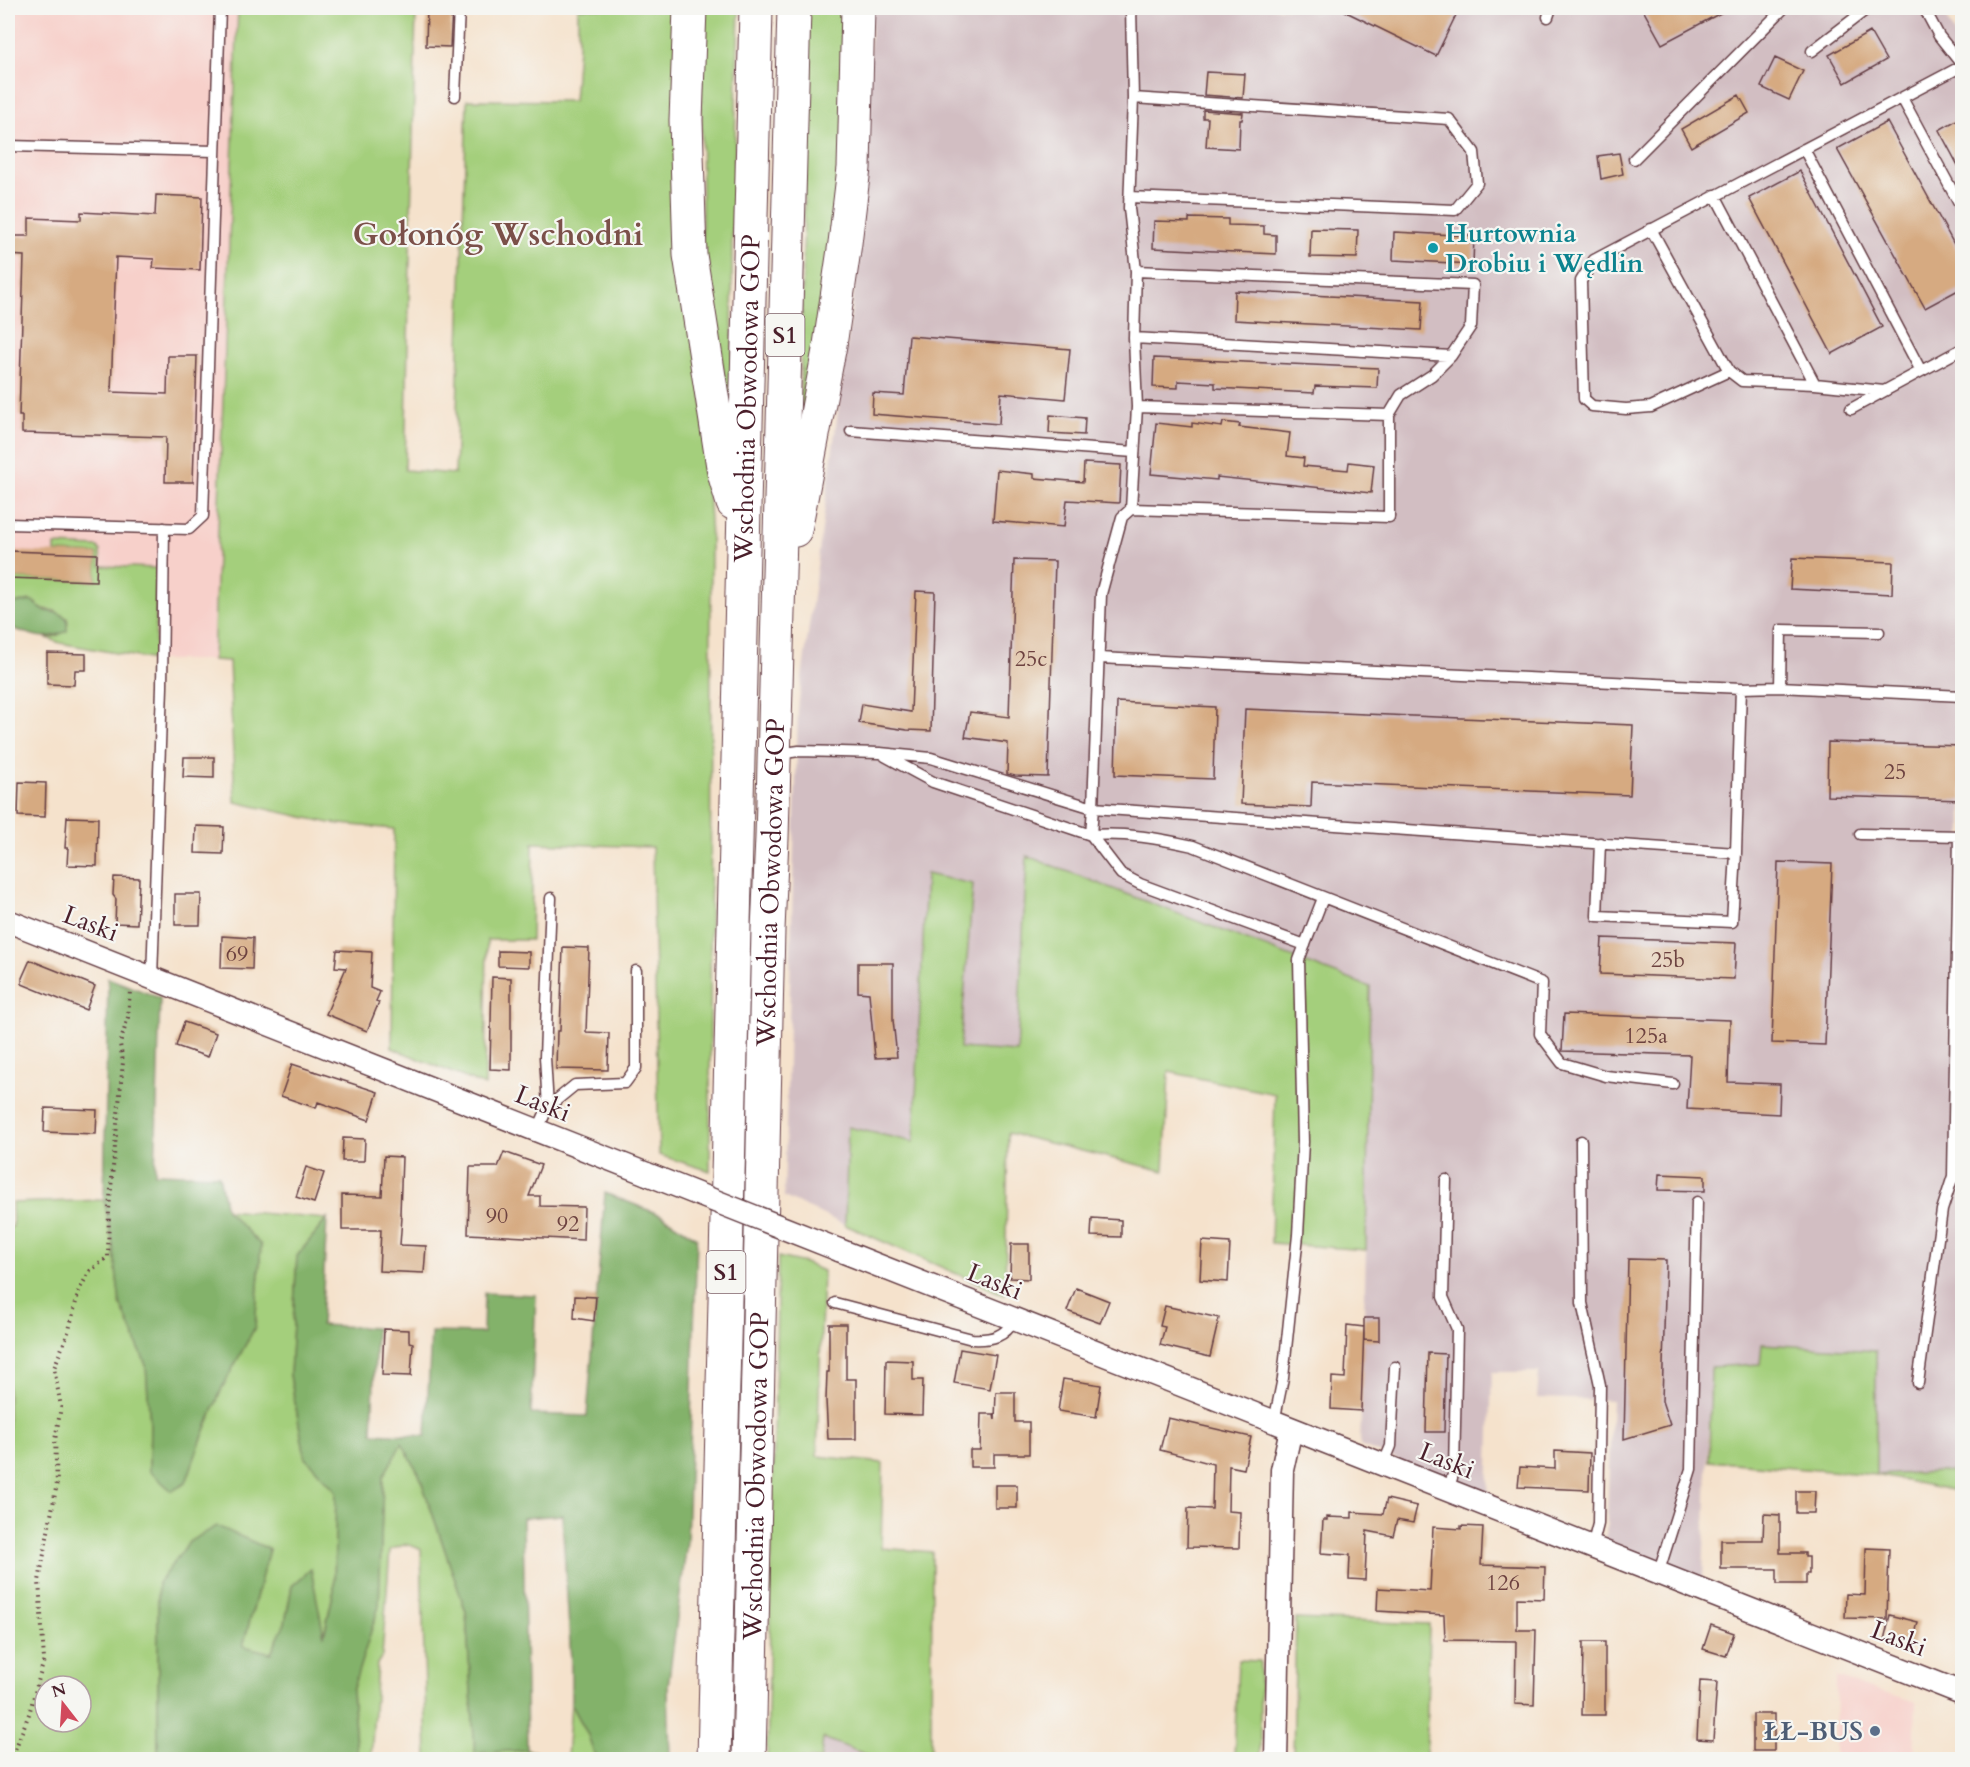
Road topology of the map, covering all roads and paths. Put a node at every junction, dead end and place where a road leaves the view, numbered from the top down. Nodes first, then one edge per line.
1 (220, 8) edge
2 (459, 8) edge
3 (690, 8) edge
4 (756, 8) edge
5 (794, 8) edge
6 (858, 8) edge
7 (1131, 8) edge
8 (1784, 8) edge
9 (1868, 8) edge
10 (1924, 8) edge
11 (1957, 26) dead end
12 (1961, 34) edge
13 (1812, 51) dead end
14 (1962, 66) edge
15 (455, 96) dead end
16 (1132, 98) junction
17 (1902, 98) junction
18 (8, 146) edge
19 (1804, 149) junction
20 (215, 151) junction
21 (1634, 159) dead end
22 (1715, 195) junction
23 (1129, 197) junction
24 (1962, 209) edge
25 (1651, 229) junction
26 (1136, 271) junction
27 (1134, 338) junction
28 (1962, 349) edge
29 (1451, 356) junction
30 (1729, 371) junction
31 (1921, 371) junction
32 (1815, 384) junction
33 (1884, 391) junction
34 (1137, 407) junction
35 (1851, 409) dead end
36 (1389, 415) junction
37 (851, 430) dead end
38 (1134, 453) junction
39 (1131, 509) junction
40 (8, 524) edge
41 (164, 528) junction
42 (743, 536) junction
43 (778, 598) junction
44 (1878, 632) dead end
45 (1099, 658) junction
46 (1780, 687) junction
47 (1741, 688) junction
48 (1962, 696) edge
49 (880, 753) junction
50 (775, 754) junction
51 (1093, 808) junction
52 (1860, 834) dead end
53 (1091, 835) junction
54 (1961, 836) edge
55 (1600, 843) junction
56 (1736, 853) junction
57 (551, 898) dead end
58 (1323, 898) junction
59 (8, 921) edge
60 (1305, 945) junction
61 (636, 970) dead end
62 (142, 974) junction
63 (1959, 1053) edge
64 (1673, 1084) dead end
65 (548, 1107) junction
66 (537, 1131) junction
67 (1581, 1141) dead end
68 (1958, 1177) edge
69 (1446, 1180) dead end
70 (1697, 1202) dead end
71 (835, 1303) dead end
72 (1015, 1319) junction
73 (1395, 1366) dead end
74 (1918, 1383) dead end
75 (1282, 1425) junction
76 (1383, 1465) junction
77 (1448, 1491) junction
78 (1592, 1547) junction
79 (1658, 1574) junction
80 (1962, 1693) edge
81 (12, 1760) edge
82 (714, 1760) edge
83 (749, 1760) edge
84 (1275, 1760) edge

1 - 20 lane
2 - 15 lane
3 - 42 highway
4 - 42 highway, Wschodnia Obwodowa GOP / S1
5 - 43 highway, Wschodnia Obwodowa GOP / S1
6 - 43 highway
7 - 16 lane
8 - 21 lane
9 - 13 lane
10 - 14 lane
11 - 12 path
14 - 17 lane
16 - 23 lane
16 - 23 lane
17 - 19 lane
17 - 24 lane
18 - 20 lane
19 - 22 lane
19 - 31 lane
20 - 41 lane
22 - 25 lane
22 - 32 lane
23 - 26 lane
25 - 30 lane
25 - 30 lane
26 - 27 lane
26 - 29 lane
27 - 29 lane
27 - 34 lane
28 - 31 lane
29 - 36 lane
30 - 32 lane
31 - 33 lane
32 - 33 lane
33 - 35 lane
34 - 36 lane
34 - 38 lane
36 - 39 lane
37 - 38 lane
38 - 39 lane
39 - 45 lane
40 - 41 lane
41 - 62 lane
42 - 82 highway, Wschodnia Obwodowa GOP / S1
43 - 50 highway, Wschodnia Obwodowa GOP / S1
44 - 46 lane
45 - 47 lane
45 - 51 lane
46 - 47 lane
46 - 48 lane
47 - 56 lane
49 - 50 lane
49 - 51 lane
49 - 53 lane
50 - 83 highway, Wschodnia Obwodowa GOP / S1
51 - 53 lane
51 - 55 lane
52 - 54 lane
53 - 58 lane
53 - 60 lane
54 - 63 lane
55 - 56 lane
55 - 56 lane
57 - 65 lane
58 - 60 lane
58 - 64 lane
59 - 62 street, Laski
60 - 75 lane
61 - 65 lane
62 - 66 street, Laski
62 - 81 path
63 - 68 lane
65 - 66 lane
66 - 72 street, Laski, bridge
67 - 78 lane
68 - 74 lane
69 - 77 lane
70 - 79 lane
71 - 72 lane
72 - 75 street, Laski
73 - 76 lane
75 - 76 street, Laski
75 - 84 street
76 - 77 street, Laski
77 - 78 street, Laski
78 - 79 street, Laski
79 - 80 street, Laski

